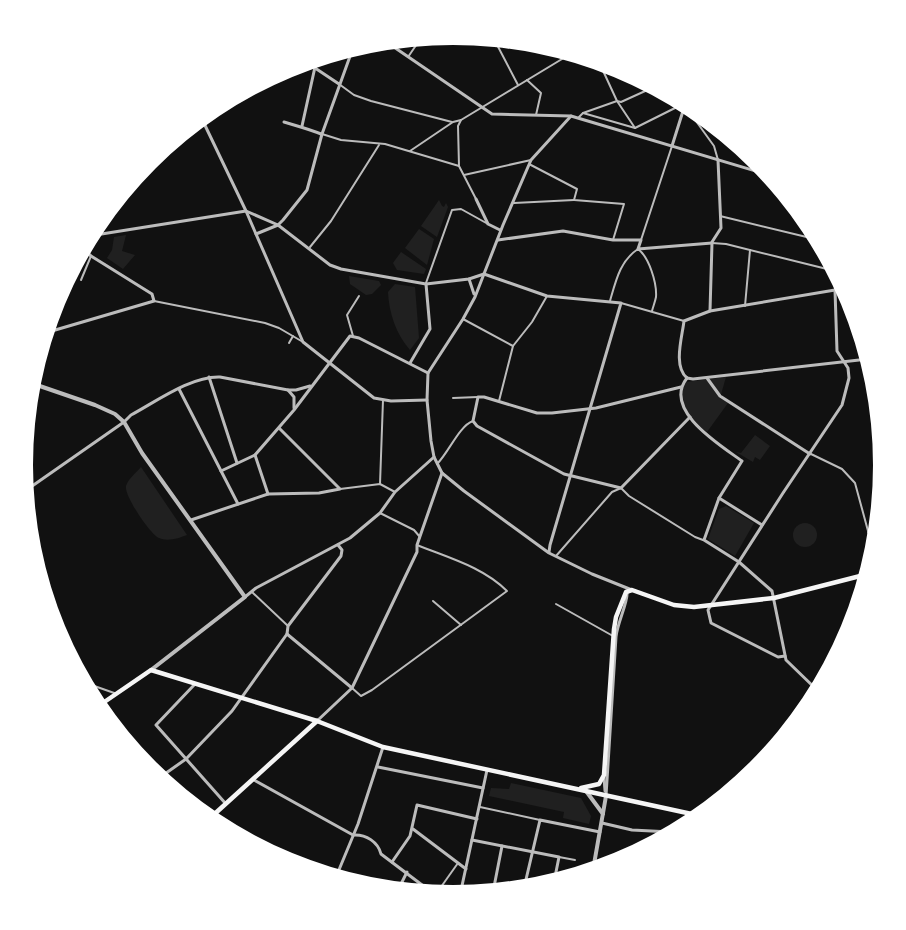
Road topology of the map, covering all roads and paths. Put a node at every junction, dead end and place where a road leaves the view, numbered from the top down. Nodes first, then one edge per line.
1 (415, 47) edge
2 (498, 48) edge
3 (396, 49) edge
4 (408, 57) junction
5 (349, 58) edge
6 (563, 59) edge
7 (315, 68) edge
8 (316, 68) edge
9 (604, 73) edge
10 (527, 80) junction
11 (339, 84) junction
12 (518, 85) junction
13 (645, 91) edge
14 (617, 101) junction
15 (481, 107) junction
16 (675, 109) edge
17 (583, 113) junction
18 (681, 113) edge
19 (536, 115) junction
20 (571, 116) junction
21 (578, 118) junction
22 (461, 120) junction
23 (284, 122) dead end
24 (453, 122) junction
25 (699, 125) edge
26 (205, 126) edge
27 (302, 126) junction
28 (635, 128) junction
29 (322, 134) junction
30 (380, 144) junction
31 (672, 146) junction
32 (410, 151) junction
33 (718, 160) junction
34 (530, 162) junction
35 (459, 166) junction
36 (751, 170) edge
37 (464, 175) junction
38 (476, 199) joint
39 (574, 200) junction
40 (512, 203) junction
41 (246, 211) junction
42 (720, 216) junction
43 (259, 217) junction
44 (250, 222) junction
45 (488, 224) junction
46 (278, 225) junction
47 (500, 230) junction
48 (103, 234) edge
49 (256, 234) junction
50 (805, 237) edge
51 (498, 240) junction
52 (614, 240) junction
53 (641, 240) junction
54 (712, 243) junction
55 (310, 248) junction
56 (638, 249) junction
57 (750, 250) junction
58 (91, 256) joint
59 (824, 268) edge
60 (484, 274) junction
61 (469, 279) junction
62 (81, 280) dead end
63 (426, 284) junction
64 (835, 290) joint
65 (359, 296) dead end
66 (547, 296) junction
67 (475, 297) junction
68 (154, 301) junction
69 (610, 302) junction
70 (621, 303) junction
71 (745, 306) junction
72 (652, 311) junction
73 (710, 311) junction
74 (463, 319) junction
75 (684, 321) junction
76 (55, 331) edge
77 (293, 336) junction
78 (353, 336) junction
79 (303, 342) junction
80 (289, 343) dead end
81 (513, 346) junction
82 (860, 360) edge
83 (844, 361) junction
84 (328, 362) junction
85 (410, 363) junction
86 (428, 373) junction
87 (209, 377) junction
88 (687, 378) junction
89 (707, 378) junction
90 (272, 381) dead end
91 (40, 387) edge
92 (271, 387) junction
93 (310, 387) junction
94 (681, 387) junction
95 (179, 389) junction
96 (288, 390) junction
97 (453, 398) dead end
98 (478, 398) junction
99 (383, 400) junction
100 (427, 400) junction
101 (498, 401) junction
102 (590, 409) junction
103 (294, 410) junction
104 (690, 417) junction
105 (124, 422) junction
106 (473, 422) junction
107 (279, 428) junction
108 (810, 454) junction
109 (255, 455) junction
110 (434, 457) junction
111 (237, 463) junction
112 (437, 464) junction
113 (221, 471) junction
114 (442, 473) junction
115 (570, 475) junction
116 (380, 484) junction
117 (34, 485) edge
118 (621, 488) junction
119 (340, 489) junction
120 (395, 492) junction
121 (268, 494) junction
122 (719, 498) junction
123 (238, 504) junction
124 (380, 513) junction
125 (191, 520) junction
126 (762, 525) junction
127 (868, 530) edge
128 (420, 537) junction
129 (704, 540) junction
130 (338, 545) junction
131 (417, 545) junction
132 (549, 552) junction
133 (556, 556) junction
134 (739, 562) junction
135 (406, 573) junction
136 (858, 576) edge
137 (411, 578) dead end
138 (623, 586) junction
139 (632, 590) junction
140 (252, 592) junction
141 (626, 592) junction
142 (245, 597) junction
143 (774, 598) junction
144 (434, 601) dead end
145 (556, 604) dead end
146 (710, 605) junction
147 (461, 625) junction
148 (288, 626) junction
149 (287, 634) junction
150 (614, 640) junction
151 (785, 656) junction
152 (151, 670) junction
153 (196, 683) junction
154 (811, 684) edge
155 (97, 687) edge
156 (352, 688) junction
157 (117, 694) junction
158 (241, 697) junction
159 (106, 701) edge
160 (317, 721) junction
161 (383, 747) junction
162 (186, 759) junction
163 (378, 767) junction
164 (488, 769) junction
165 (167, 772) edge
166 (604, 775) junction
167 (254, 780) junction
168 (483, 788) junction
169 (578, 788) junction
170 (586, 791) junction
171 (606, 796) junction
172 (226, 804) junction
173 (480, 807) junction
174 (217, 812) edge
175 (687, 813) edge
176 (604, 814) junction
177 (477, 819) junction
178 (540, 820) junction
179 (602, 824) junction
180 (413, 829) junction
181 (659, 831) edge
182 (600, 832) junction
183 (353, 835) junction
184 (472, 840) junction
185 (502, 846) junction
186 (531, 852) junction
187 (559, 857) junction
188 (575, 860) dead end
189 (595, 860) edge
190 (392, 862) junction
191 (458, 863) junction
192 (339, 869) edge
193 (466, 869) junction
194 (407, 872) junction
195 (556, 872) edge
196 (526, 878) edge
197 (402, 881) edge
198 (495, 882) edge
199 (422, 884) edge
200 (441, 885) edge
201 (462, 885) edge

1 - 4 street
2 - 12 street
3 - 4 street
4 - 15 street
5 - 11 street
6 - 10 street
7 - 27 street
8 - 11 street
9 - 14 street
10 - 12 street
10 - 19 street
11 - 24 street
11 - 29 street
12 - 15 street
13 - 14 street
14 - 17 street
14 - 28 street
15 - 19 street
15 - 22 street
16 - 28 street
17 - 21 street
17 - 28 street
18 - 31 street
19 - 20 street
20 - 21 street
20 - 34 street
21 - 31 street
22 - 24 street
22 - 35 street
23 - 27 street
24 - 32 street
25 - 33 street
26 - 41 street
27 - 29 street
29 - 30 street
29 - 46 street
30 - 32 street
30 - 55 street
31 - 33 street
31 - 53 street
32 - 35 street
33 - 36 street
33 - 42 street
34 - 37 street
34 - 39 street
34 - 40 street
35 - 37 street
37 - 38 street
38 - 45 street
39 - 40 street
39 - 52 street
40 - 47 street
41 - 43 street
41 - 44 street
41 - 48 street
42 - 50 street
42 - 54 street
43 - 44 street
43 - 46 street
44 - 49 street
45 - 47 street
45 - 63 street
46 - 49 street
46 - 55 street
47 - 51 street
49 - 79 street
51 - 52 street
51 - 60 street
52 - 53 street
53 - 56 street
54 - 56 street
54 - 57 street
54 - 73 street
55 - 63 street
56 - 69 street
56 - 72 street
57 - 59 street
57 - 71 street
58 - 62 street
58 - 68 street
60 - 61 street
60 - 66 street
60 - 67 street
61 - 63 street
61 - 67 street
63 - 85 street
64 - 71 street
64 - 83 street
65 - 78 street
66 - 69 street
66 - 81 street
67 - 74 street
68 - 76 street
68 - 77 street
69 - 70 street
70 - 72 street
70 - 102 street
71 - 73 street
72 - 75 street
73 - 75 street
74 - 81 street
74 - 86 street
75 - 88 street
77 - 79 street
77 - 80 street
78 - 84 street
78 - 85 street
79 - 84 street
81 - 101 street
82 - 83 street
83 - 89 street
83 - 108 street
84 - 93 street
84 - 99 street
85 - 86 street
86 - 100 street
87 - 92 street
87 - 95 street
87 - 111 street
88 - 89 street
88 - 94 street
89 - 108 street
90 - 92 street
91 - 105 street
92 - 96 street
93 - 96 street
93 - 103 street
94 - 102 street
94 - 104 street
95 - 105 street
95 - 113 street
96 - 103 street
97 - 98 street
98 - 101 street
98 - 106 street
99 - 100 street
99 - 116 street
100 - 110 street
101 - 102 street
102 - 115 street
103 - 107 street
104 - 118 street
104 - 122 street
105 - 117 street
105 - 125 street
106 - 112 street
106 - 115 street
107 - 109 street
107 - 119 street
108 - 126 street
108 - 127 street
109 - 111 street
109 - 121 street
110 - 112 street
110 - 120 street
111 - 113 street
112 - 114 street
113 - 123 street
114 - 128 street
114 - 132 street
115 - 118 street
115 - 132 street
116 - 119 street
116 - 120 street
118 - 129 street
118 - 133 street
119 - 121 street
120 - 124 street
121 - 123 street
122 - 126 street
122 - 129 street
123 - 125 street
124 - 128 street
124 - 130 street
125 - 142 street
126 - 134 street
128 - 131 street
129 - 134 street
130 - 140 street
130 - 148 street
131 - 135 street
131 - 147 street
132 - 133 street
133 - 138 street
134 - 143 street
134 - 146 street
135 - 137 street
135 - 156 street
136 - 143 main road
138 - 139 street
138 - 141 street
139 - 141 main road
139 - 146 main road
140 - 142 street
140 - 148 street
141 - 150 main road
141 - 150 street
142 - 152 street
143 - 146 main road
143 - 151 street
144 - 147 street
145 - 150 street
146 - 151 street
147 - 156 street
148 - 149 street
149 - 156 street
149 - 158 street
150 - 166 main road
150 - 171 street
151 - 154 street
152 - 153 main road
152 - 157 main road
153 - 158 main road
153 - 162 street
155 - 157 street
156 - 160 street
157 - 159 main road
158 - 160 main road
158 - 162 street
160 - 161 main road
160 - 167 main road
161 - 163 street
161 - 164 main road
162 - 165 street
162 - 172 street
163 - 168 street
163 - 183 street
164 - 168 street
164 - 169 main road
166 - 169 main road
166 - 171 street
167 - 172 main road
167 - 183 street
168 - 173 street
169 - 170 main road
170 - 171 main road
170 - 176 street
171 - 175 main road
171 - 176 street
172 - 174 main road
173 - 177 street
173 - 178 street
176 - 179 street
177 - 180 street
177 - 184 street
178 - 182 street
178 - 186 street
179 - 181 street
179 - 182 street
180 - 190 street
180 - 191 street
182 - 189 street
183 - 190 street
183 - 192 street
184 - 185 street
184 - 193 street
185 - 186 street
185 - 198 street
186 - 187 street
186 - 196 street
187 - 188 street
187 - 195 street
190 - 194 street
191 - 193 street
191 - 200 street
193 - 201 street
194 - 197 street
194 - 199 street

